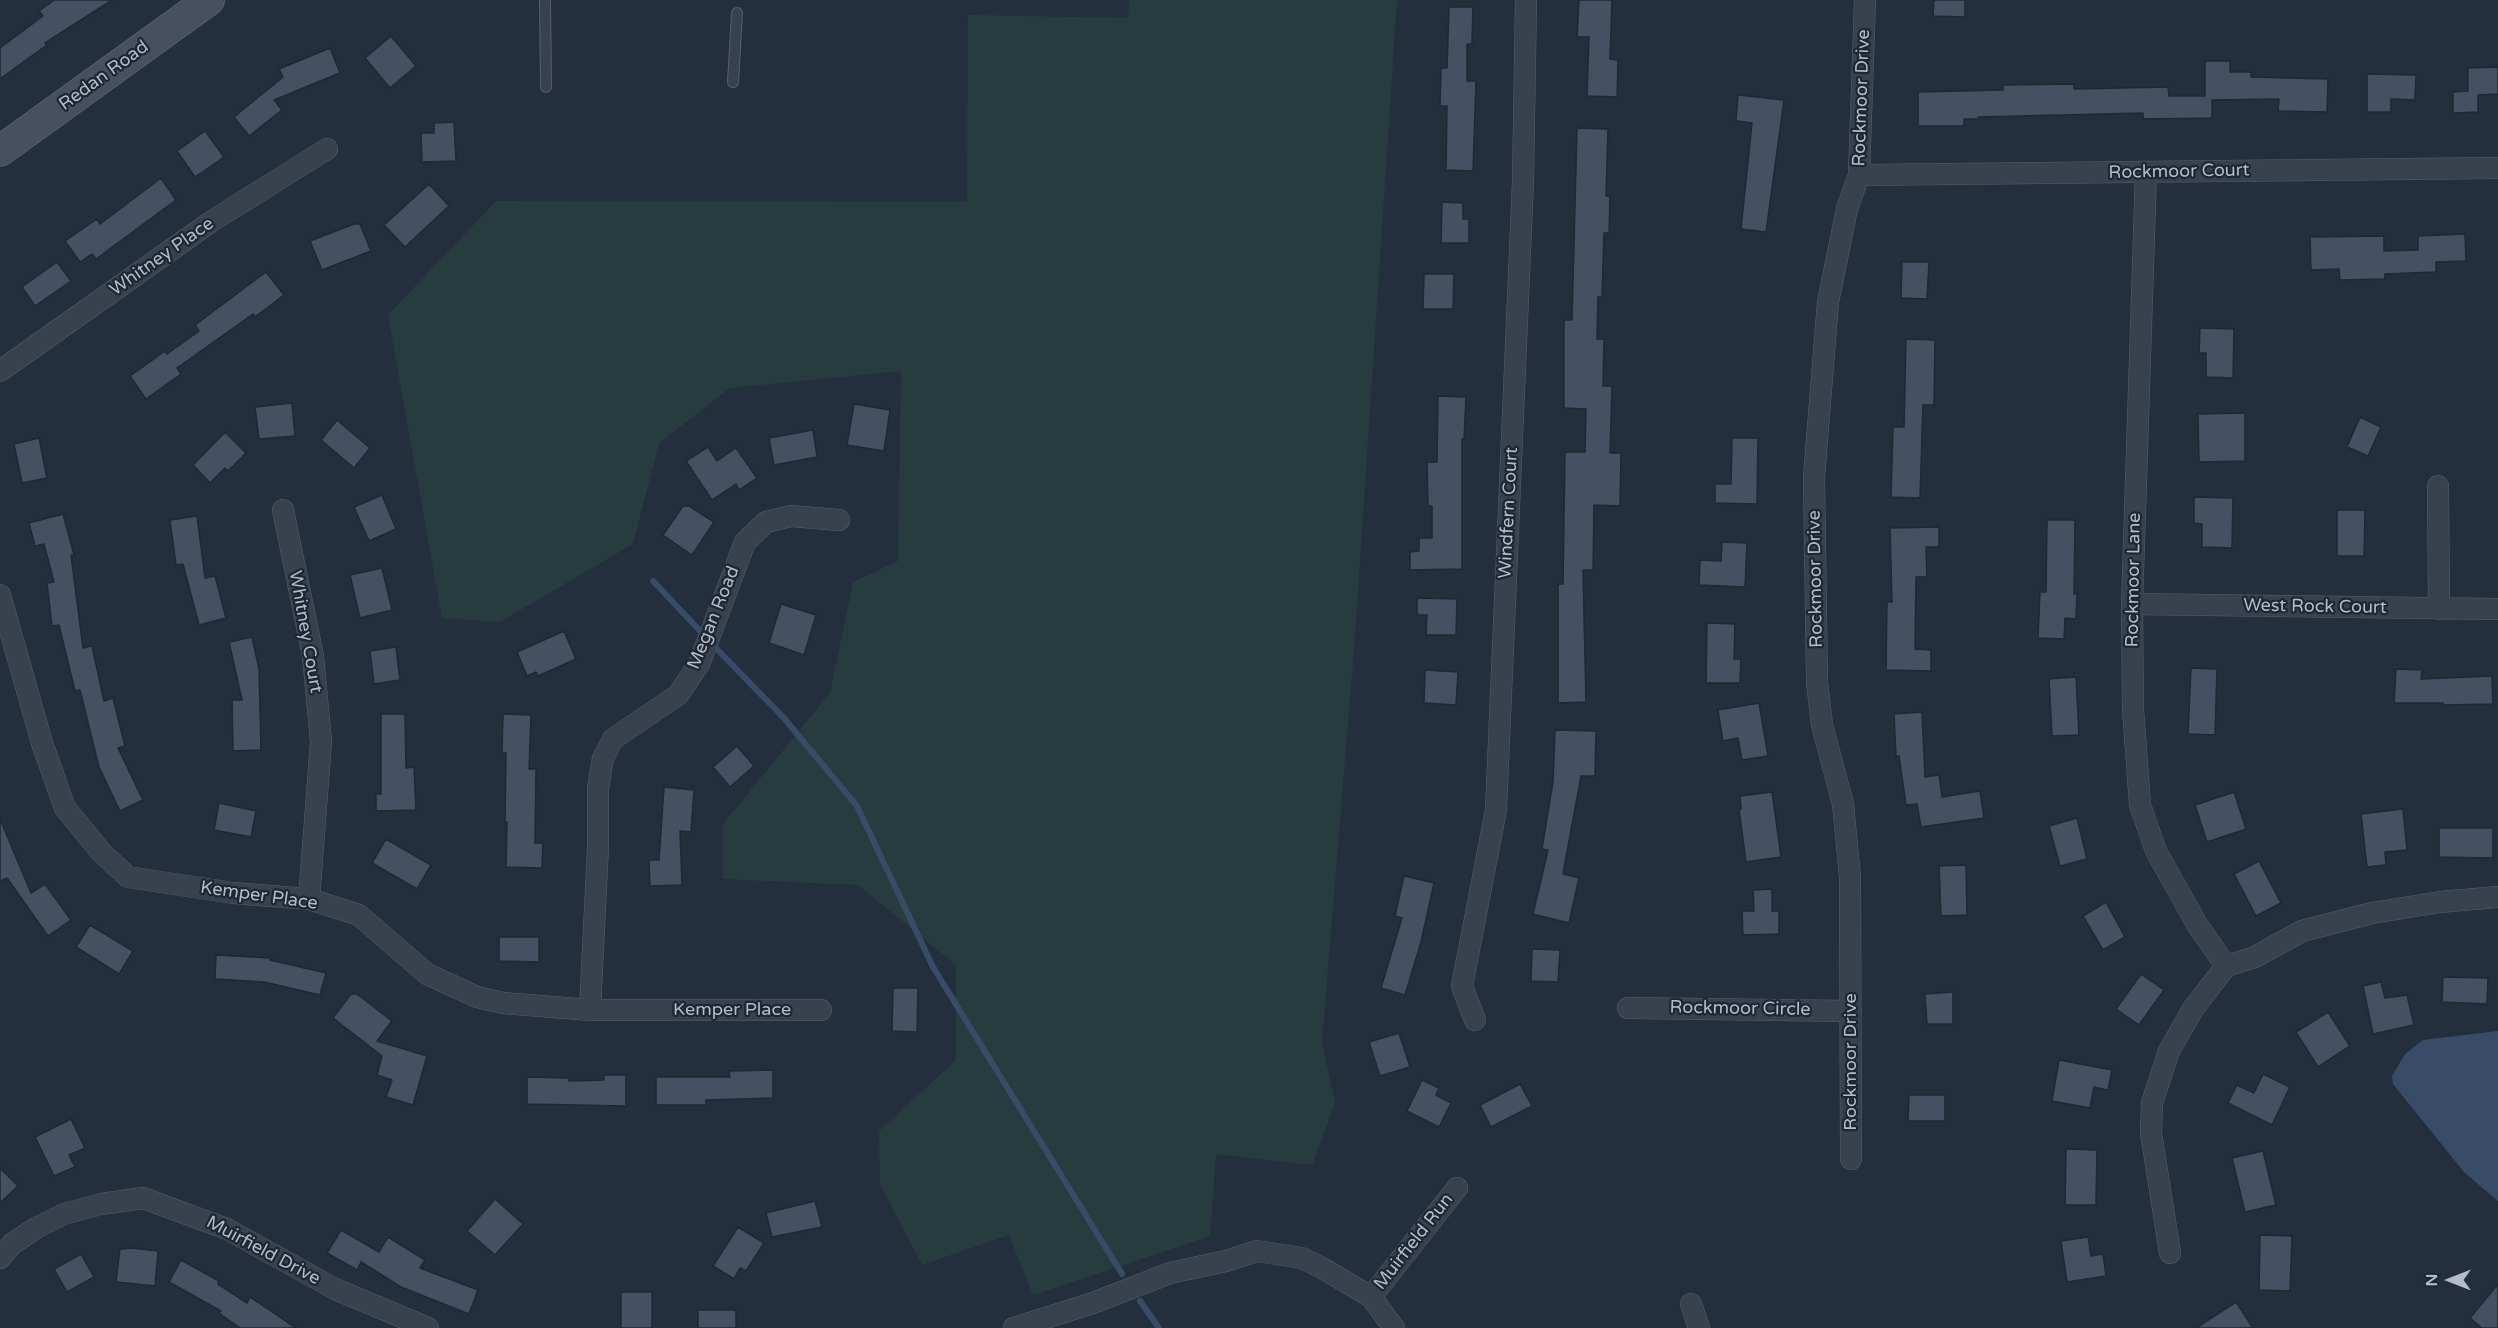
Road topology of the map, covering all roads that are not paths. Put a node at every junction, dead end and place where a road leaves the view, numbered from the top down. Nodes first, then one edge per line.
1 (209, 0) edge
2 (545, 0) edge
3 (1526, 0) edge
4 (1865, 0) edge
5 (737, 13) dead end
6 (733, 82) dead end
7 (546, 87) dead end
8 (327, 149) dead end
9 (0, 152) edge
10 (2498, 168) edge
11 (2146, 172) junction
12 (1859, 175) junction
13 (0, 371) edge
14 (2438, 486) dead end
15 (283, 510) dead end
16 (839, 520) dead end
17 (0, 596) edge
18 (2132, 604) junction
19 (2439, 609) junction
20 (2498, 609) edge
21 (2498, 897) edge
22 (309, 899) junction
23 (2226, 966) junction
24 (1628, 1008) dead end
25 (590, 1010) junction
26 (821, 1010) dead end
27 (1851, 1011) junction
28 (1474, 1020) dead end
29 (1851, 1159) dead end
30 (1457, 1188) dead end
31 (2170, 1253) dead end
32 (0, 1258) edge
33 (1371, 1297) junction
34 (1691, 1305) dead end
35 (428, 1328) edge
36 (1014, 1328) edge
37 (1394, 1328) edge
38 (1699, 1328) edge

1 - 9 main road, Redan Road
2 - 7 lane
3 - 28 street, Windfern Court
4 - 12 street, Rockmoor Drive
5 - 6 lane
8 - 13 street, Whitney Place
10 - 11 street, Rockmoor Court
11 - 12 street, Rockmoor Court
11 - 18 street, Rockmoor Lane
12 - 27 street, Rockmoor Drive
14 - 19 street
15 - 22 street, Whitney Court
16 - 25 street, Megan Road
17 - 22 street, Kemper Place
18 - 19 street, West Rock Court
18 - 23 street, Rockmoor Lane
19 - 20 street, West Rock Court
21 - 23 street
22 - 25 street, Kemper Place
23 - 31 street
24 - 27 street, Rockmoor Circle
25 - 26 street, Kemper Place
27 - 29 street, Rockmoor Drive
30 - 33 street, Muirfield Run
32 - 35 street, Muirfield Drive
33 - 36 street
33 - 37 street
34 - 38 street

